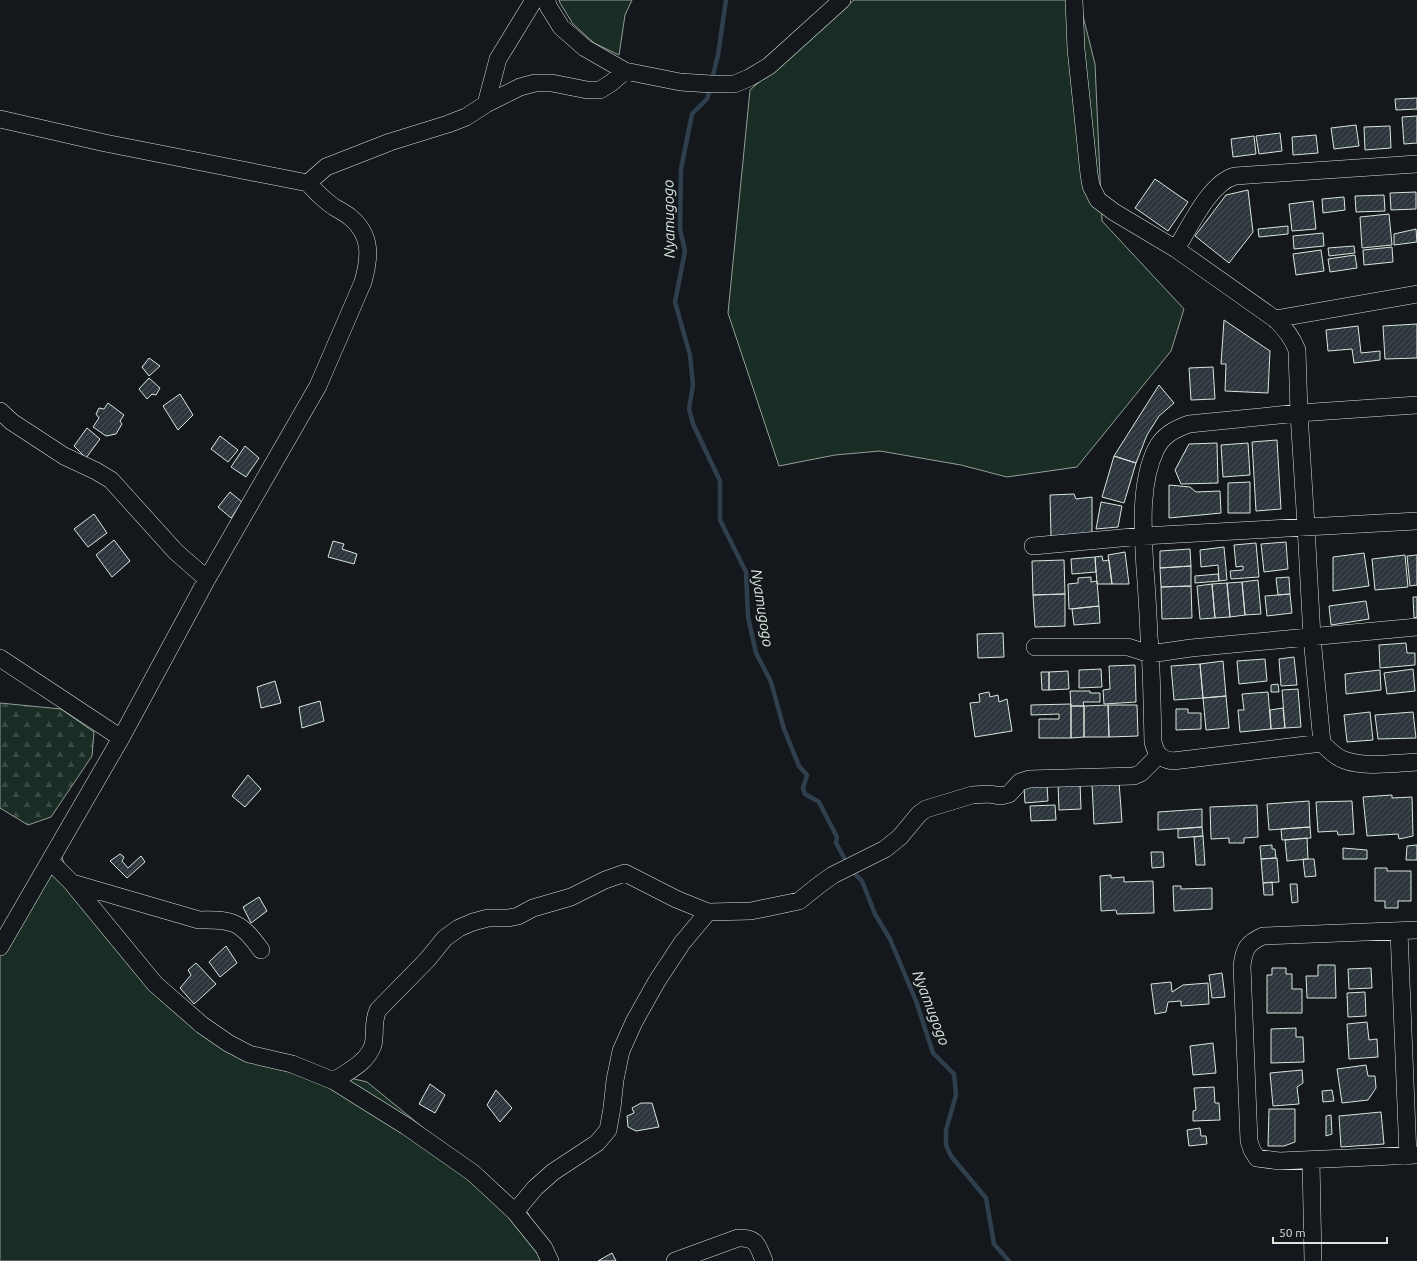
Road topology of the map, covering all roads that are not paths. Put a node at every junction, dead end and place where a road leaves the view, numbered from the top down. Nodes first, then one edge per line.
1 (534, 0) edge
2 (547, 0) edge
3 (842, 0) edge
4 (1074, 0) edge
5 (625, 71) junction
6 (486, 104) junction
7 (0, 119) edge
8 (1417, 164) edge
9 (308, 184) junction
10 (1176, 249) junction
11 (1417, 294) edge
12 (1275, 319) junction
13 (1417, 405) edge
14 (0, 411) edge
15 (1299, 413) junction
16 (1417, 521) edge
17 (1306, 526) junction
18 (1143, 536) junction
19 (1034, 546) dead end
20 (207, 579) junction
21 (1417, 627) edge
22 (1312, 637) junction
23 (1035, 647) dead end
24 (1150, 654) junction
25 (0, 658) edge
26 (121, 738) junction
27 (1322, 743) junction
28 (1158, 756) junction
29 (1417, 762) edge
30 (50, 861) junction
31 (72, 883) junction
32 (708, 912) junction
33 (1417, 930) edge
34 (1399, 931) junction
35 (0, 947) edge
36 (261, 950) dead end
37 (334, 1081) junction
38 (1412, 1155) edge
39 (1311, 1160) junction
40 (515, 1212) junction
41 (550, 1261) edge
42 (675, 1261) edge
43 (764, 1261) edge
44 (1313, 1261) edge

1 - 6 street
2 - 5 street
3 - 5 street
4 - 10 street
5 - 6 street
6 - 9 street
7 - 9 street
8 - 10 street
9 - 20 street
10 - 12 street
11 - 12 street
12 - 15 street
13 - 15 street
14 - 20 street
15 - 17 street
15 - 18 street
16 - 17 street
17 - 18 street
17 - 22 street
18 - 19 street
18 - 24 street
20 - 26 street
21 - 22 street
22 - 24 street
22 - 27 street
23 - 24 street
24 - 28 street
25 - 26 street
26 - 30 street
27 - 28 street
27 - 29 street
28 - 32 street
30 - 31 street
30 - 35 street
31 - 36 street
31 - 37 street
32 - 37 street
32 - 40 street
33 - 34 street
34 - 38 street
34 - 39 street
37 - 40 street
38 - 39 street
39 - 44 street
40 - 41 street
42 - 43 street

